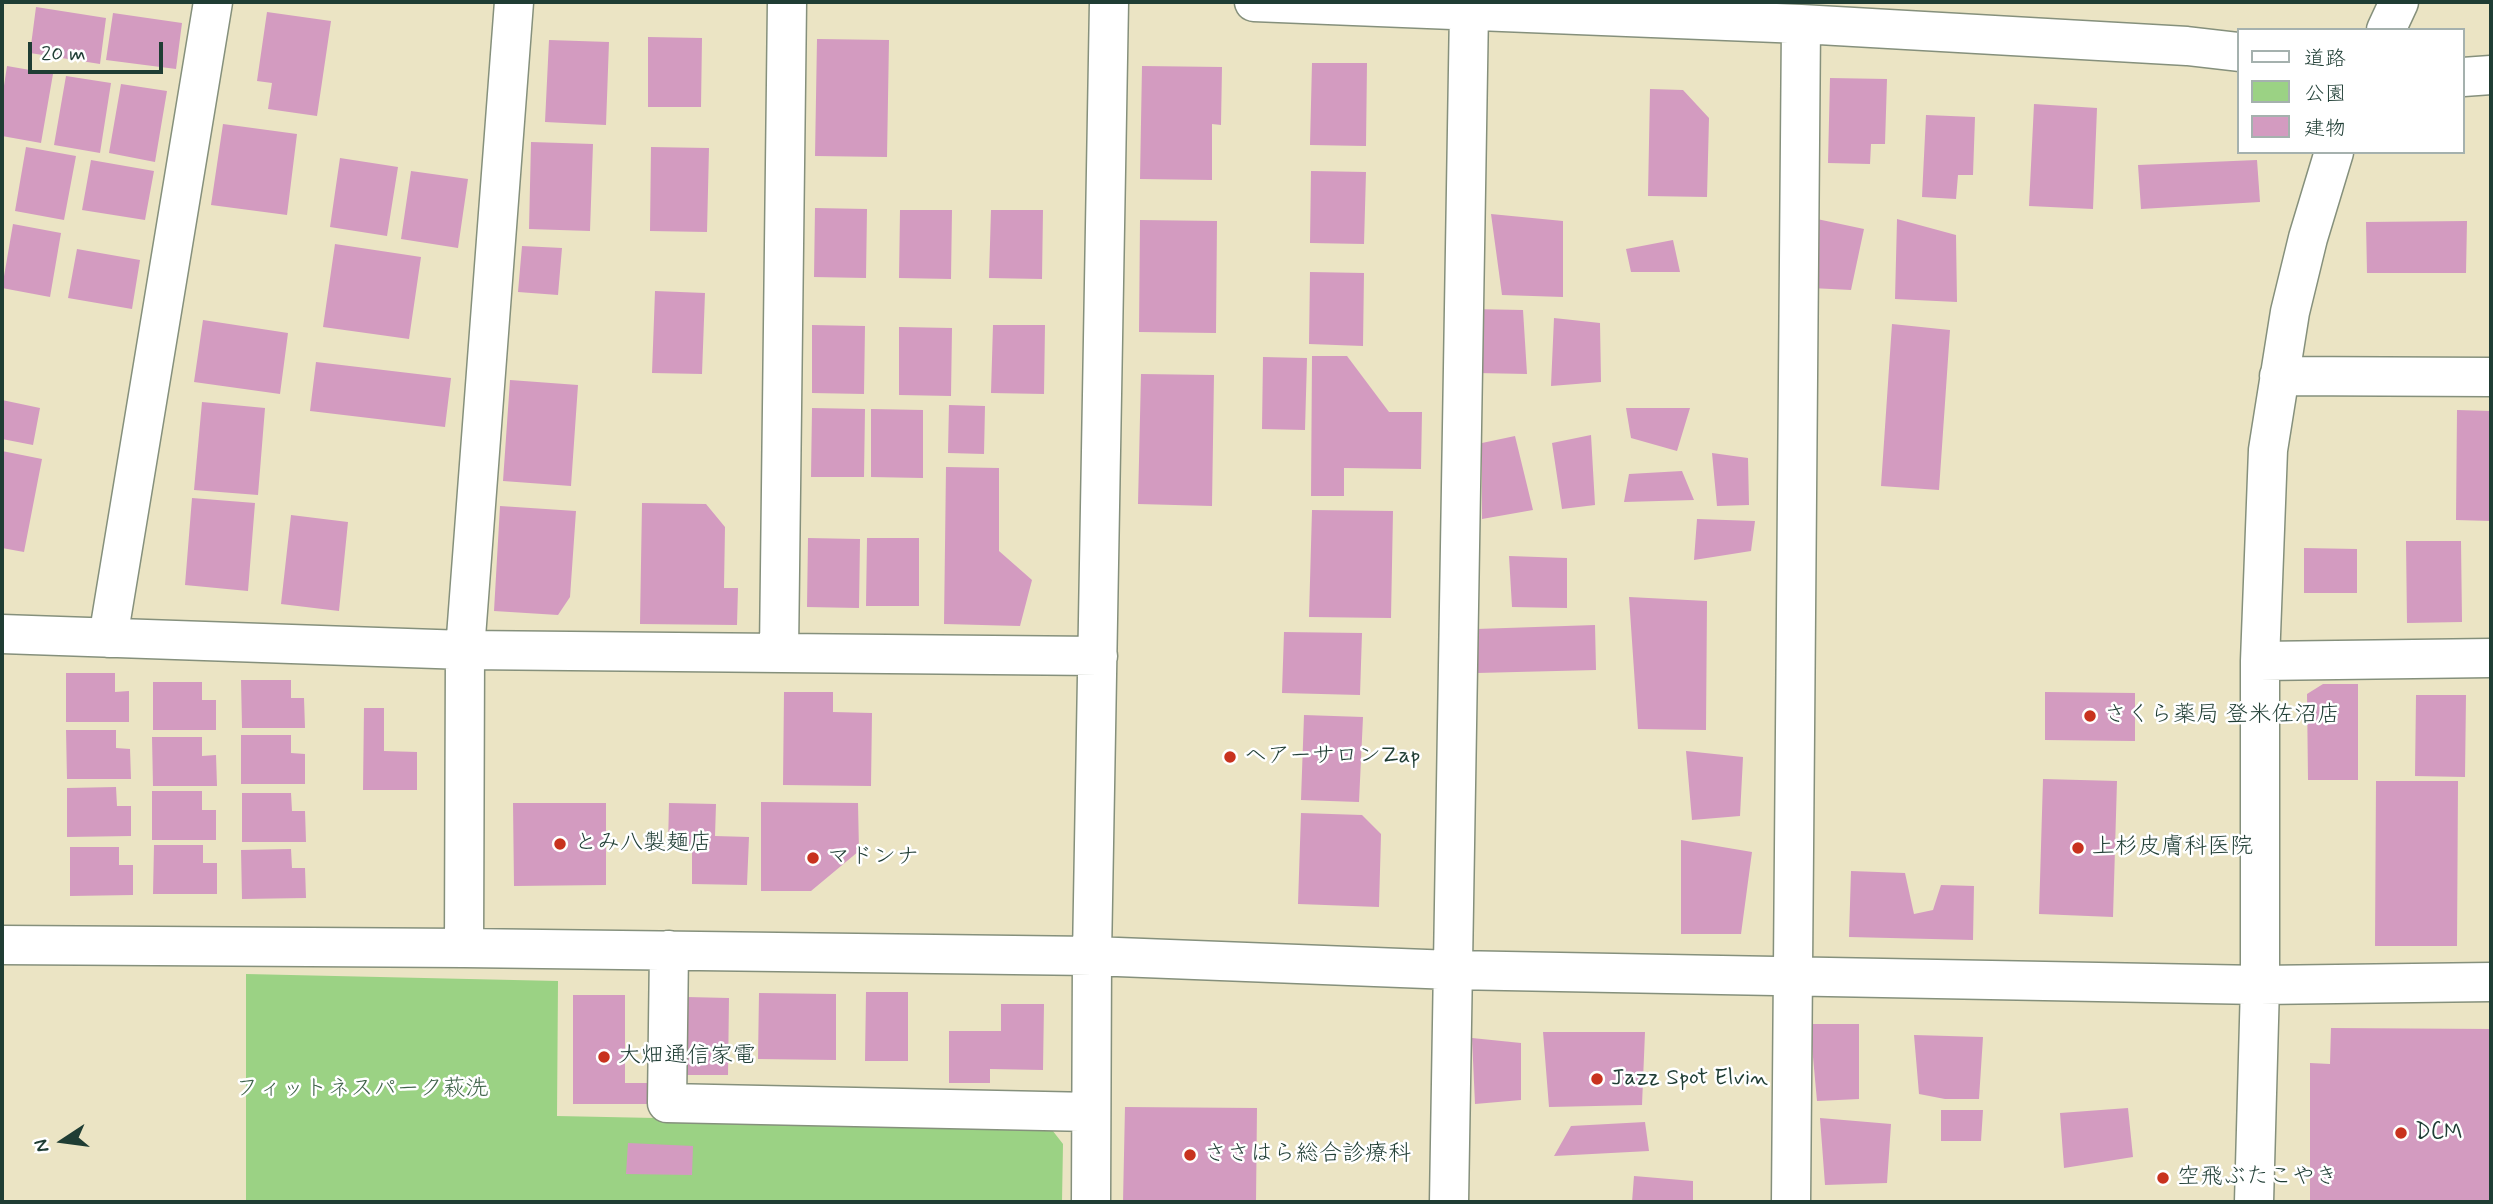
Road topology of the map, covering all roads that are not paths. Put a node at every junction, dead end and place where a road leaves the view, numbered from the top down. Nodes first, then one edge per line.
1 (214, 2) edge
2 (514, 2) edge
3 (787, 2) edge
4 (1109, 2) edge
5 (1254, 2) edge
6 (2399, 2) edge
7 (1469, 10) junction
8 (1801, 24) junction
9 (2387, 28) edge
10 (2238, 52) edge
11 (2491, 75) edge
12 (2465, 77) edge
13 (2333, 154) edge
14 (2279, 376) junction
15 (2491, 377) edge
16 (2, 634) edge
17 (108, 638) junction
18 (465, 650) junction
19 (779, 651) junction
20 (1098, 656) junction
21 (2491, 658) edge
22 (2260, 661) junction
23 (2, 945) edge
24 (464, 948) junction
25 (669, 950) junction
26 (1092, 956) junction
27 (1452, 970) junction
28 (1795, 975) junction
29 (2491, 982) edge
30 (2260, 985) junction
31 (1091, 1112) junction
32 (1091, 1202) edge
33 (1449, 1202) edge
34 (1791, 1202) edge
35 (2254, 1202) edge

1 - 17 street
2 - 18 street
3 - 19 street
4 - 20 street
5 - 7 street
6 - 9 street
7 - 8 street
7 - 27 street
8 - 10 street
8 - 28 street
11 - 12 street
13 - 14 street
14 - 15 street
14 - 22 street
16 - 17 street
17 - 18 street
18 - 19 street
18 - 24 street
19 - 20 street
20 - 26 street
21 - 22 street
22 - 30 street
23 - 24 street
24 - 25 street
25 - 26 street
25 - 31 street
26 - 27 street
26 - 31 street
27 - 28 street
27 - 33 street
28 - 30 street
28 - 34 street
29 - 30 street
30 - 35 street
31 - 32 street

